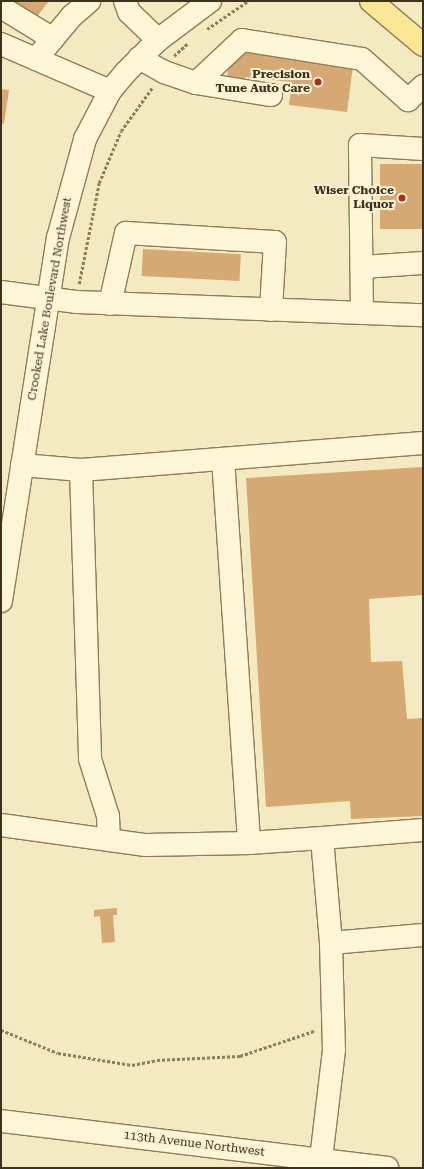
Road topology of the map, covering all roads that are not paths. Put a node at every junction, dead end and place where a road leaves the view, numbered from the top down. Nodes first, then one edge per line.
1 (89, 1) edge
2 (124, 1) edge
3 (210, 1) edge
4 (371, 1) edge
5 (1, 7) edge
6 (53, 39) junction
7 (158, 40) junction
8 (1, 44) edge
9 (423, 45) edge
10 (139, 58) junction
11 (36, 59) junction
12 (196, 83) junction
13 (423, 86) edge
14 (110, 91) junction
15 (272, 95) dead end
16 (423, 149) edge
17 (423, 263) edge
18 (362, 267) junction
19 (1, 292) edge
20 (48, 298) junction
21 (110, 304) junction
22 (271, 310) junction
23 (362, 313) junction
24 (423, 315) edge
25 (423, 443) edge
26 (223, 459) junction
27 (22, 465) junction
28 (81, 470) junction
29 (1, 601) edge
30 (1, 825) edge
31 (423, 830) edge
32 (322, 838) junction
33 (109, 840) junction
34 (249, 843) junction
35 (423, 935) edge
36 (331, 943) junction
37 (1, 1121) edge
38 (321, 1159) junction
39 (382, 1168) edge

1 - 6 street
2 - 7 street
3 - 7 street, Crooked Lake Boulevard Northwest
4 - 9 main road
5 - 6 street
6 - 11 street
7 - 10 street, Crooked Lake Boulevard Northwest
8 - 11 street
10 - 12 street
10 - 14 street, Crooked Lake Boulevard Northwest
11 - 14 street
12 - 13 street
12 - 15 street
14 - 20 street, Crooked Lake Boulevard Northwest
16 - 18 street
17 - 18 street
18 - 23 street
19 - 20 street
20 - 21 street
20 - 27 street, Crooked Lake Boulevard Northwest
21 - 22 street
21 - 22 street
22 - 23 street
23 - 24 street
25 - 26 street
26 - 28 street
26 - 34 street
27 - 28 street
27 - 29 street, Crooked Lake Boulevard Northwest
28 - 33 street
30 - 33 street
31 - 32 street
32 - 34 street
32 - 36 street
33 - 34 street
35 - 36 street
36 - 38 street
37 - 38 street, 113th Avenue Northwest
38 - 39 street, 113th Avenue Northwest

